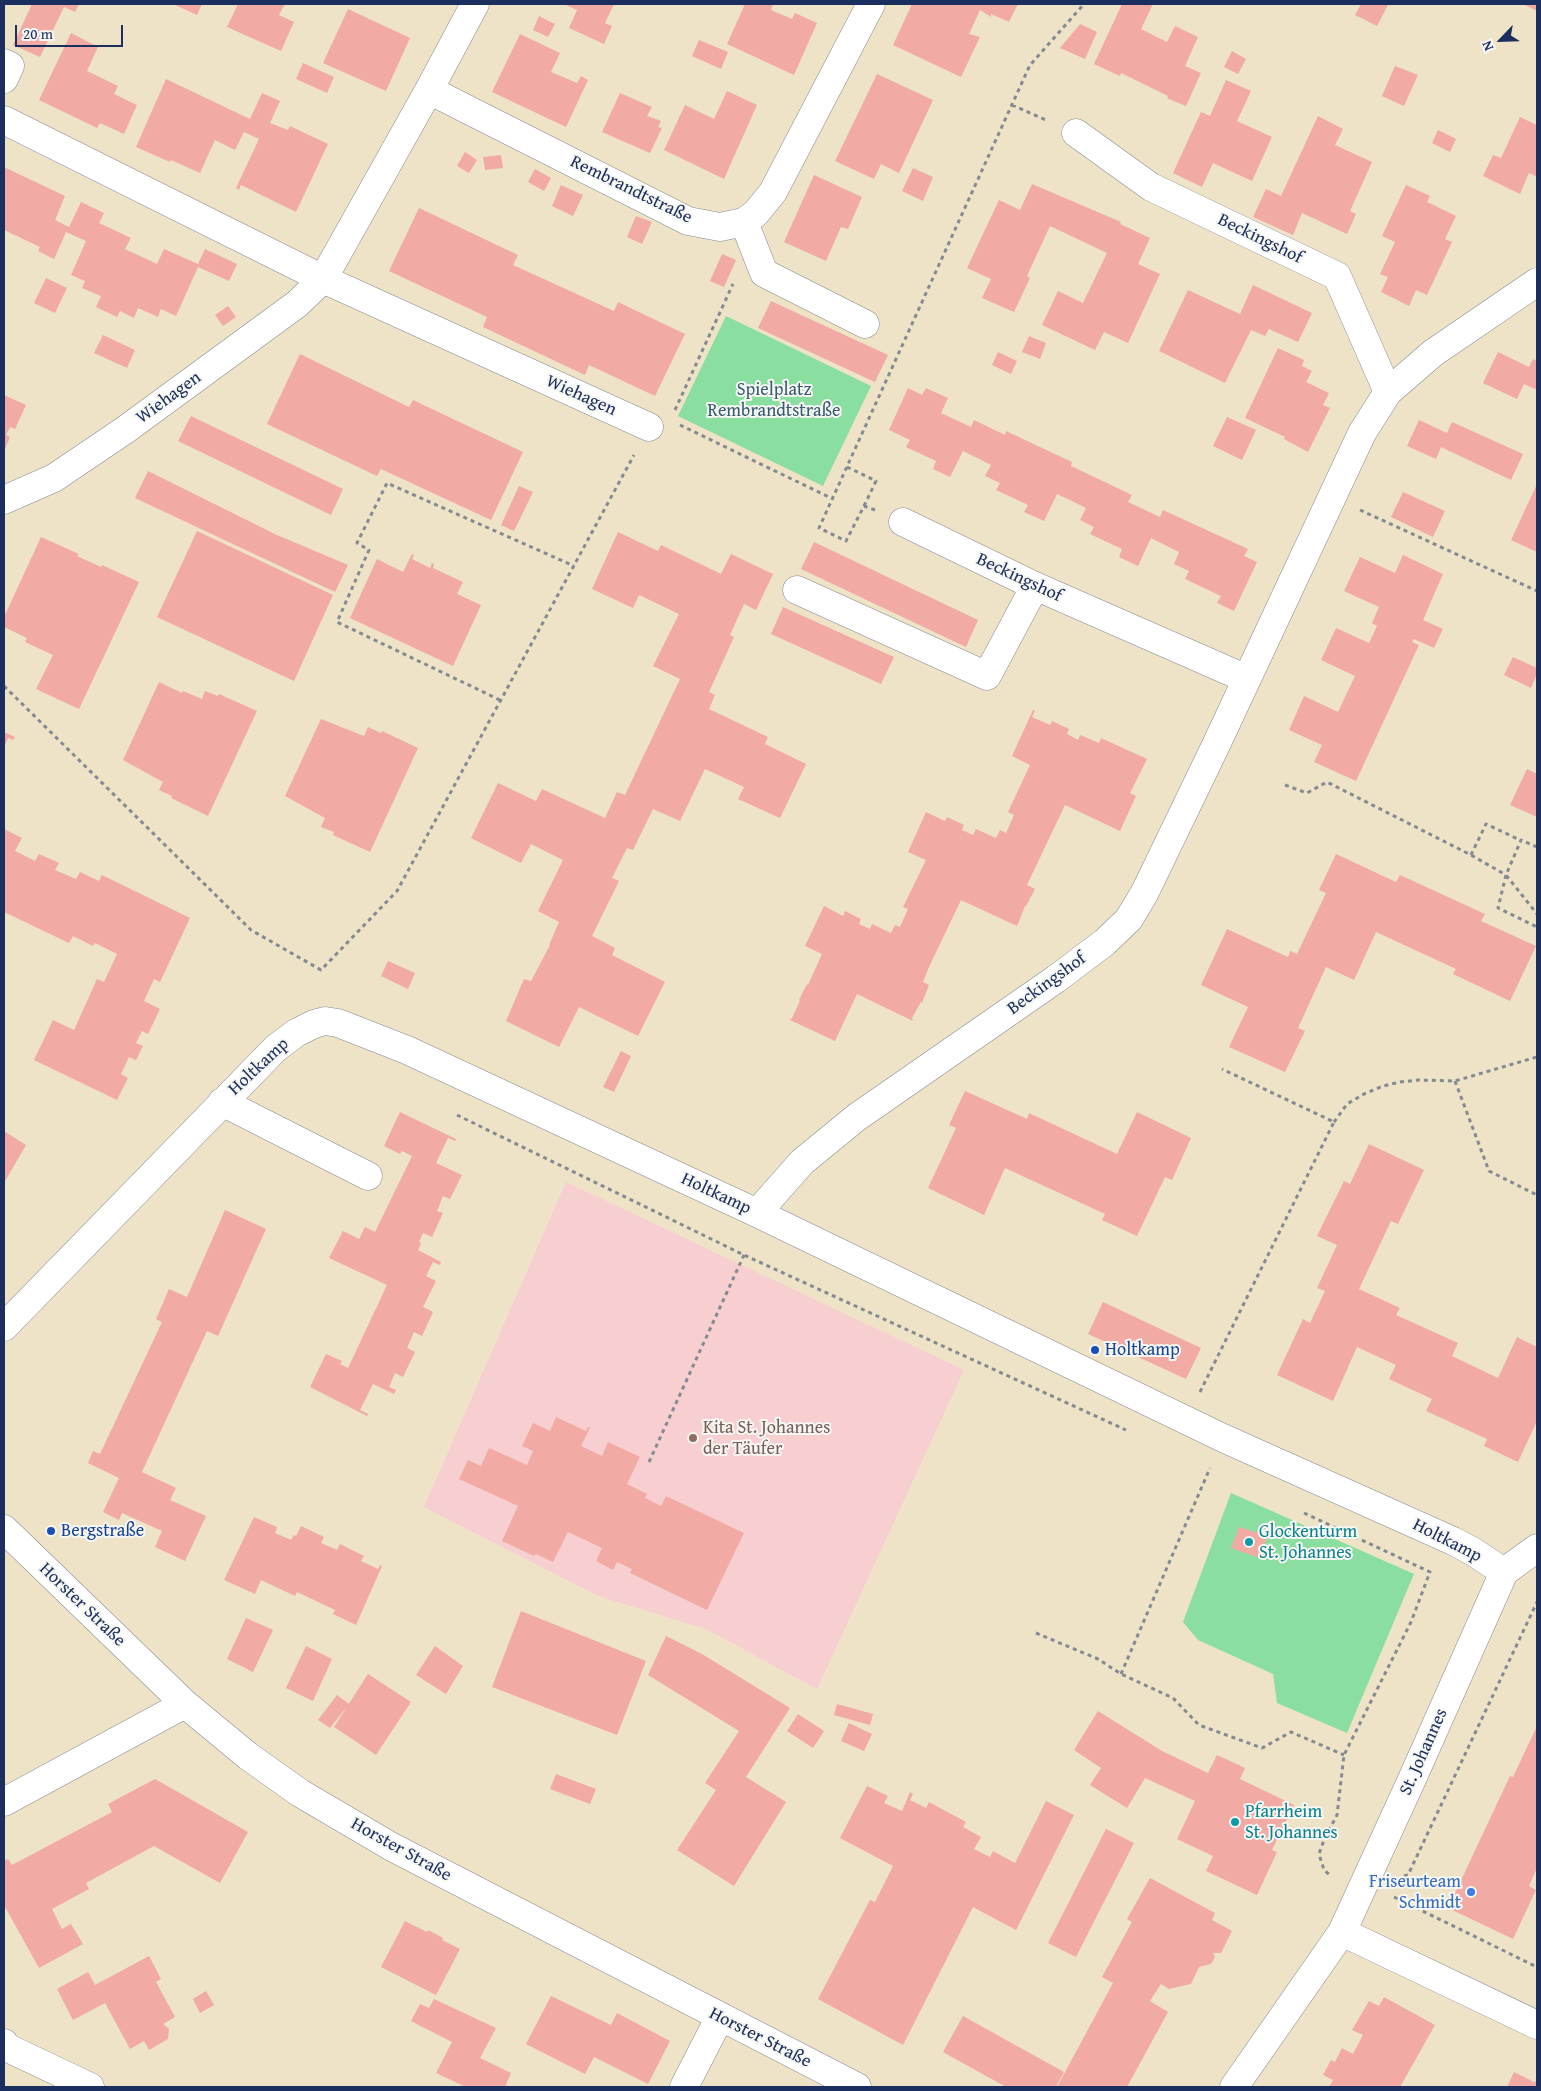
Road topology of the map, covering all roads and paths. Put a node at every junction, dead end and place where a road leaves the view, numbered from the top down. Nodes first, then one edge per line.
1 (475, 4) edge
2 (871, 4) edge
3 (1084, 4) edge
4 (4, 63) edge
5 (4, 79) edge
6 (429, 90) junction
7 (4, 120) edge
8 (1076, 133) dead end
9 (744, 222) junction
10 (323, 279) junction
11 (734, 282) dead end
12 (1537, 282) edge
13 (865, 324) dead end
14 (1388, 392) junction
15 (660, 424) junction
16 (847, 467) junction
17 (1331, 497) junction
18 (833, 499) junction
19 (4, 500) edge
20 (864, 506) junction
21 (903, 522) joint
22 (574, 566) junction
23 (1035, 586) junction
24 (797, 590) dead end
25 (1537, 591) edge
26 (1247, 679) junction
27 (4, 686) edge
28 (500, 700) junction
29 (1285, 785) dead end
30 (1521, 840) junction
31 (1537, 847) edge
32 (1471, 855) junction
33 (1506, 876) junction
34 (1537, 914) edge
35 (1537, 927) edge
36 (1537, 1056) edge
37 (1222, 1069) dead end
38 (1455, 1081) junction
39 (222, 1102) junction
40 (457, 1115) dead end
41 (1334, 1122) junction
42 (368, 1176) dead end
43 (1537, 1195) edge
44 (756, 1213) junction
45 (744, 1255) junction
46 (4, 1327) edge
47 (1187, 1420) junction
48 (1129, 1432) dead end
49 (1223, 1438) junction
50 (649, 1462) dead end
51 (1201, 1465) dead end
52 (1210, 1469) junction
53 (1219, 1473) dead end
54 (1298, 1510) dead end
55 (4, 1529) edge
56 (1534, 1553) edge
57 (1504, 1572) junction
58 (1537, 1602) edge
59 (1036, 1633) dead end
60 (1121, 1674) junction
61 (185, 1704) junction
62 (1344, 1755) junction
63 (4, 1802) edge
64 (1398, 1878) dead end
65 (1360, 1891) junction
66 (1342, 1932) junction
67 (1537, 1967) edge
68 (720, 2017) junction
69 (1537, 2024) edge
70 (4, 2043) edge
71 (90, 2087) edge
72 (684, 2087) edge
73 (857, 2087) edge
74 (1234, 2087) edge

1 - 6 street, Wiehagen
2 - 9 street
3 - 16 path
4 - 5 street
6 - 9 street, Rembrandtstraße
6 - 10 street, Wiehagen
7 - 10 street, Wiehagen
8 - 14 street, Beckingshof
9 - 13 street
10 - 15 street, Wiehagen
10 - 19 street, Wiehagen
11 - 15 path
12 - 14 street, Beckingshof
14 - 17 street, Beckingshof
15 - 18 path
15 - 22 path
16 - 18 path
16 - 20 path
17 - 25 path
17 - 26 street, Beckingshof
18 - 20 path
20 - 21 path
21 - 23 street, Beckingshof
22 - 28 path
22 - 28 path
23 - 24 street
23 - 26 street, Beckingshof
26 - 44 street, Beckingshof
27 - 28 path
29 - 32 path
30 - 31 path
30 - 32 path
30 - 33 path
32 - 33 path
33 - 34 path
33 - 35 path
36 - 38 path
37 - 41 path
38 - 41 path
38 - 43 path
39 - 42 street
39 - 44 street, Holtkamp
39 - 46 street, Holtkamp
40 - 45 path
41 - 47 path
44 - 47 street, Holtkamp
45 - 48 path
45 - 50 path
47 - 49 street, Holtkamp
49 - 52 path
49 - 57 street, Holtkamp
51 - 52 path
52 - 53 path
52 - 60 path
54 - 62 path
55 - 61 street, Horster Straße
56 - 57 street
57 - 65 street, St. Johannes
58 - 64 path
59 - 60 path
60 - 62 path
61 - 63 street
61 - 68 street, Horster Straße
62 - 65 path
65 - 66 street, St. Johannes
65 - 67 path
66 - 69 street
66 - 74 street, St. Johannes
68 - 72 street
68 - 73 street, Horster Straße
70 - 71 street

